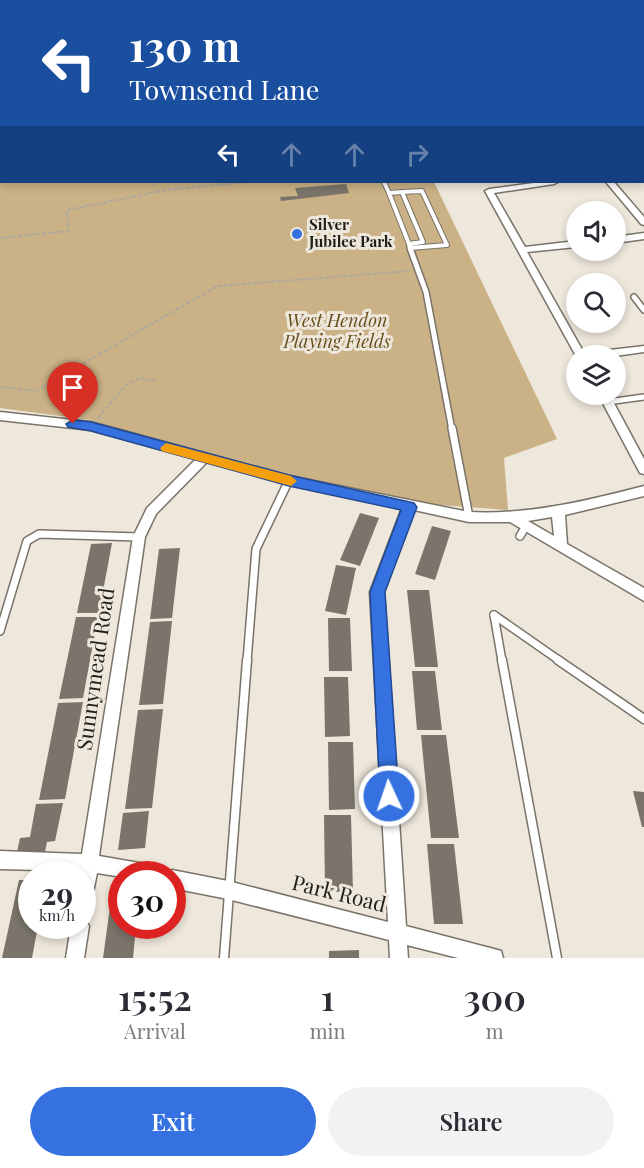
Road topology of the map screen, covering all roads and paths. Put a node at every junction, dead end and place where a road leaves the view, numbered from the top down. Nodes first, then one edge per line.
1 (236, 183) edge
2 (384, 183) edge
3 (547, 183) edge
4 (611, 183) edge
5 (402, 192) junction
6 (389, 193) junction
7 (644, 222) edge
8 (644, 236) edge
9 (0, 238) edge
10 (626, 238) edge
11 (566, 245) edge
12 (409, 246) junction
13 (521, 250) junction
14 (419, 271) junction
15 (634, 297) dead end
16 (644, 310) edge
17 (577, 345) edge
18 (644, 349) edge
19 (626, 351) edge
20 (156, 381) dead end
21 (0, 387) edge
22 (626, 397) edge
23 (644, 397) edge
24 (609, 405) edge
25 (0, 416) edge
26 (91, 426) junction
27 (204, 458) junction
28 (644, 470) edge
29 (289, 480) junction
30 (644, 491) edge
31 (410, 507) junction
32 (558, 512) junction
33 (469, 518) junction
34 (513, 518) junction
35 (139, 537) junction
36 (561, 544) junction
37 (644, 595) edge
38 (0, 631) edge
39 (644, 719) edge
40 (0, 860) edge
41 (30, 861) edge
42 (91, 861) edge
43 (186, 882) edge
44 (228, 890) junction
45 (397, 932) junction
46 (78, 939) edge
47 (75, 958) edge
48 (224, 958) edge
49 (399, 958) edge
50 (494, 958) edge
51 (557, 958) edge

1 - 9 path
2 - 6 lane
3 - 13 street
4 - 7 street
5 - 6 lane
5 - 12 lane
5 - 12 lane
6 - 12 lane
8 - 10 street
11 - 13 street
12 - 14 lane
13 - 17 street
14 - 21 path
14 - 33 lane
15 - 16 lane
18 - 19 street
20 - 26 path
22 - 23 lane
24 - 28 street
25 - 26 street
26 - 27 street
27 - 29 street
27 - 35 street, Sunnymead Road
29 - 31 street
29 - 44 lane
30 - 32 street
31 - 33 street
31 - 45 street
32 - 34 street
32 - 36 street
33 - 34 street
34 - 36 street
35 - 38 lane
35 - 42 street, Sunnymead Road
36 - 37 street
39 - 51 lane
40 - 41 street
43 - 44 street, Park Road
44 - 45 street, Park Road
44 - 48 lane
45 - 49 street
45 - 50 street, Park Road
46 - 47 street

